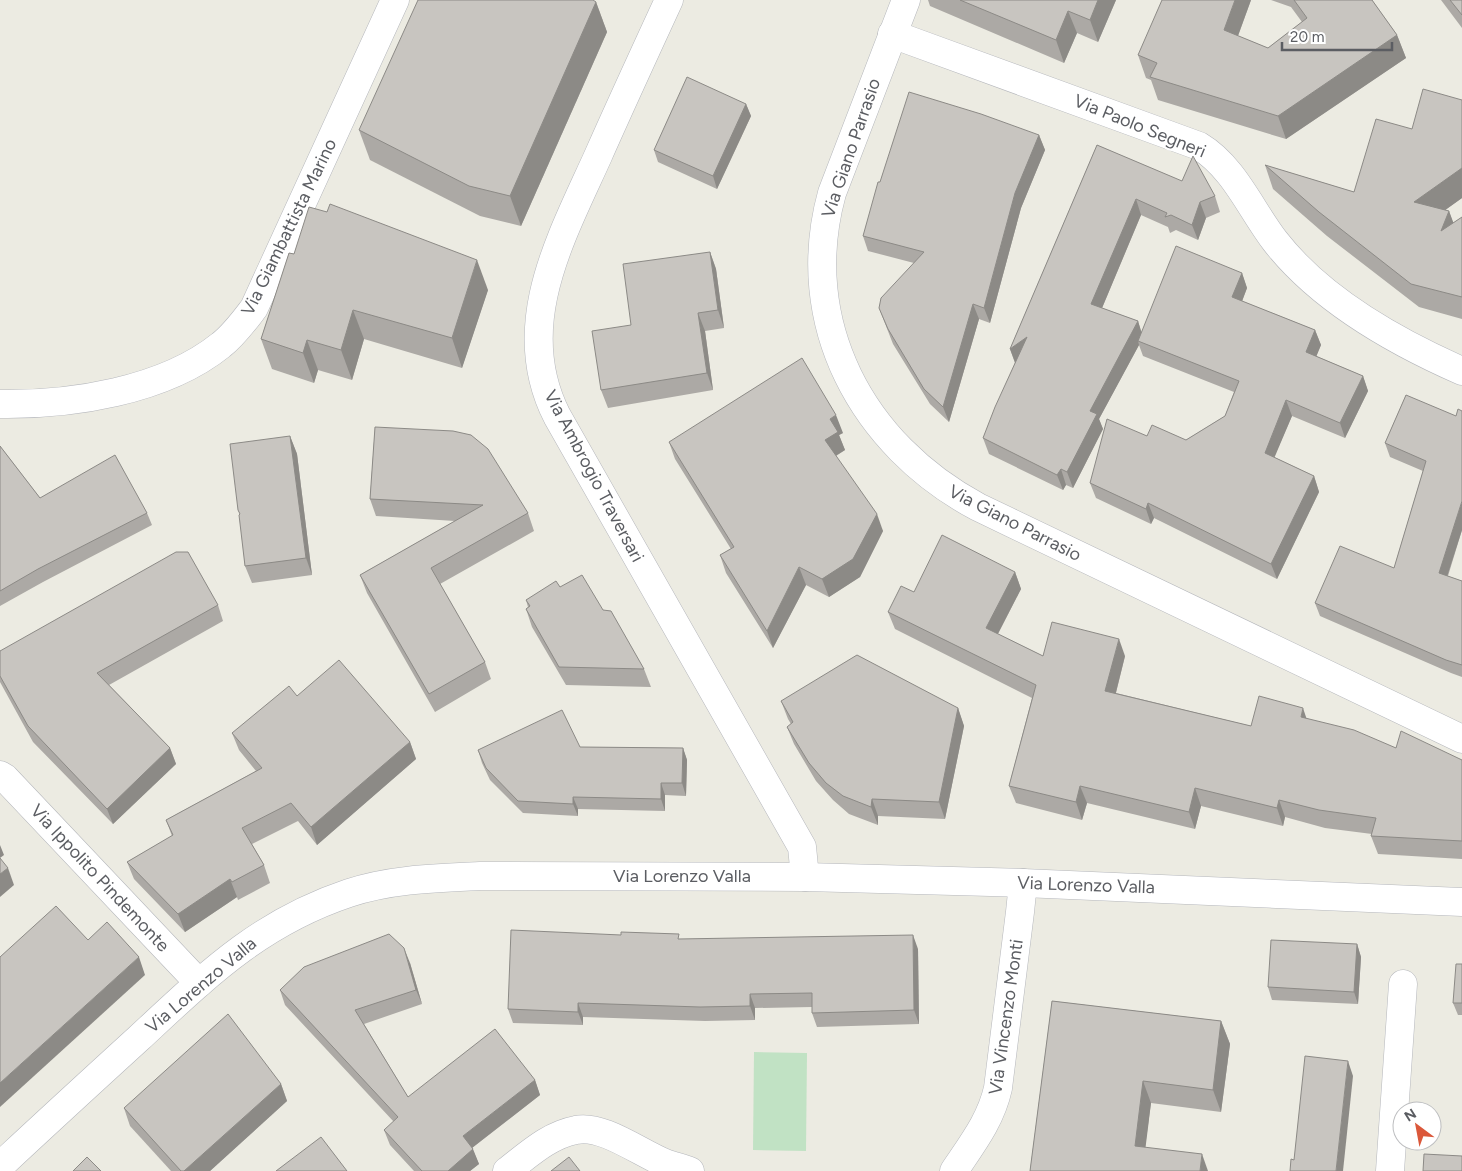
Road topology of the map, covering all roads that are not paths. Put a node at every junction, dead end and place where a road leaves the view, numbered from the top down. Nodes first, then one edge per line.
1 (395, 0) edge
2 (669, 0) edge
3 (906, 0) edge
4 (892, 34) junction
5 (1462, 370) edge
6 (0, 404) edge
7 (1462, 739) edge
8 (0, 775) edge
9 (805, 876) junction
10 (1023, 882) junction
11 (1462, 902) edge
12 (199, 982) junction
13 (1403, 984) dead end
14 (0, 1166) edge
15 (507, 1171) edge
16 (690, 1171) edge
17 (954, 1171) edge
18 (1390, 1171) edge

1 - 6 street, Via Giambattista Marino
2 - 9 street, Via Ambrogio Traversari
3 - 4 street, Via Giano Parrasio
4 - 5 street, Via Paolo Segneri
4 - 7 street, Via Giano Parrasio
8 - 12 street, Via Ippolito Pindemonte
9 - 10 street, Via Lorenzo Valla
9 - 12 street, Via Lorenzo Valla
10 - 11 street, Via Lorenzo Valla
10 - 17 street, Via Vincenzo Monti
12 - 14 street, Via Lorenzo Valla
13 - 18 street
15 - 16 street

